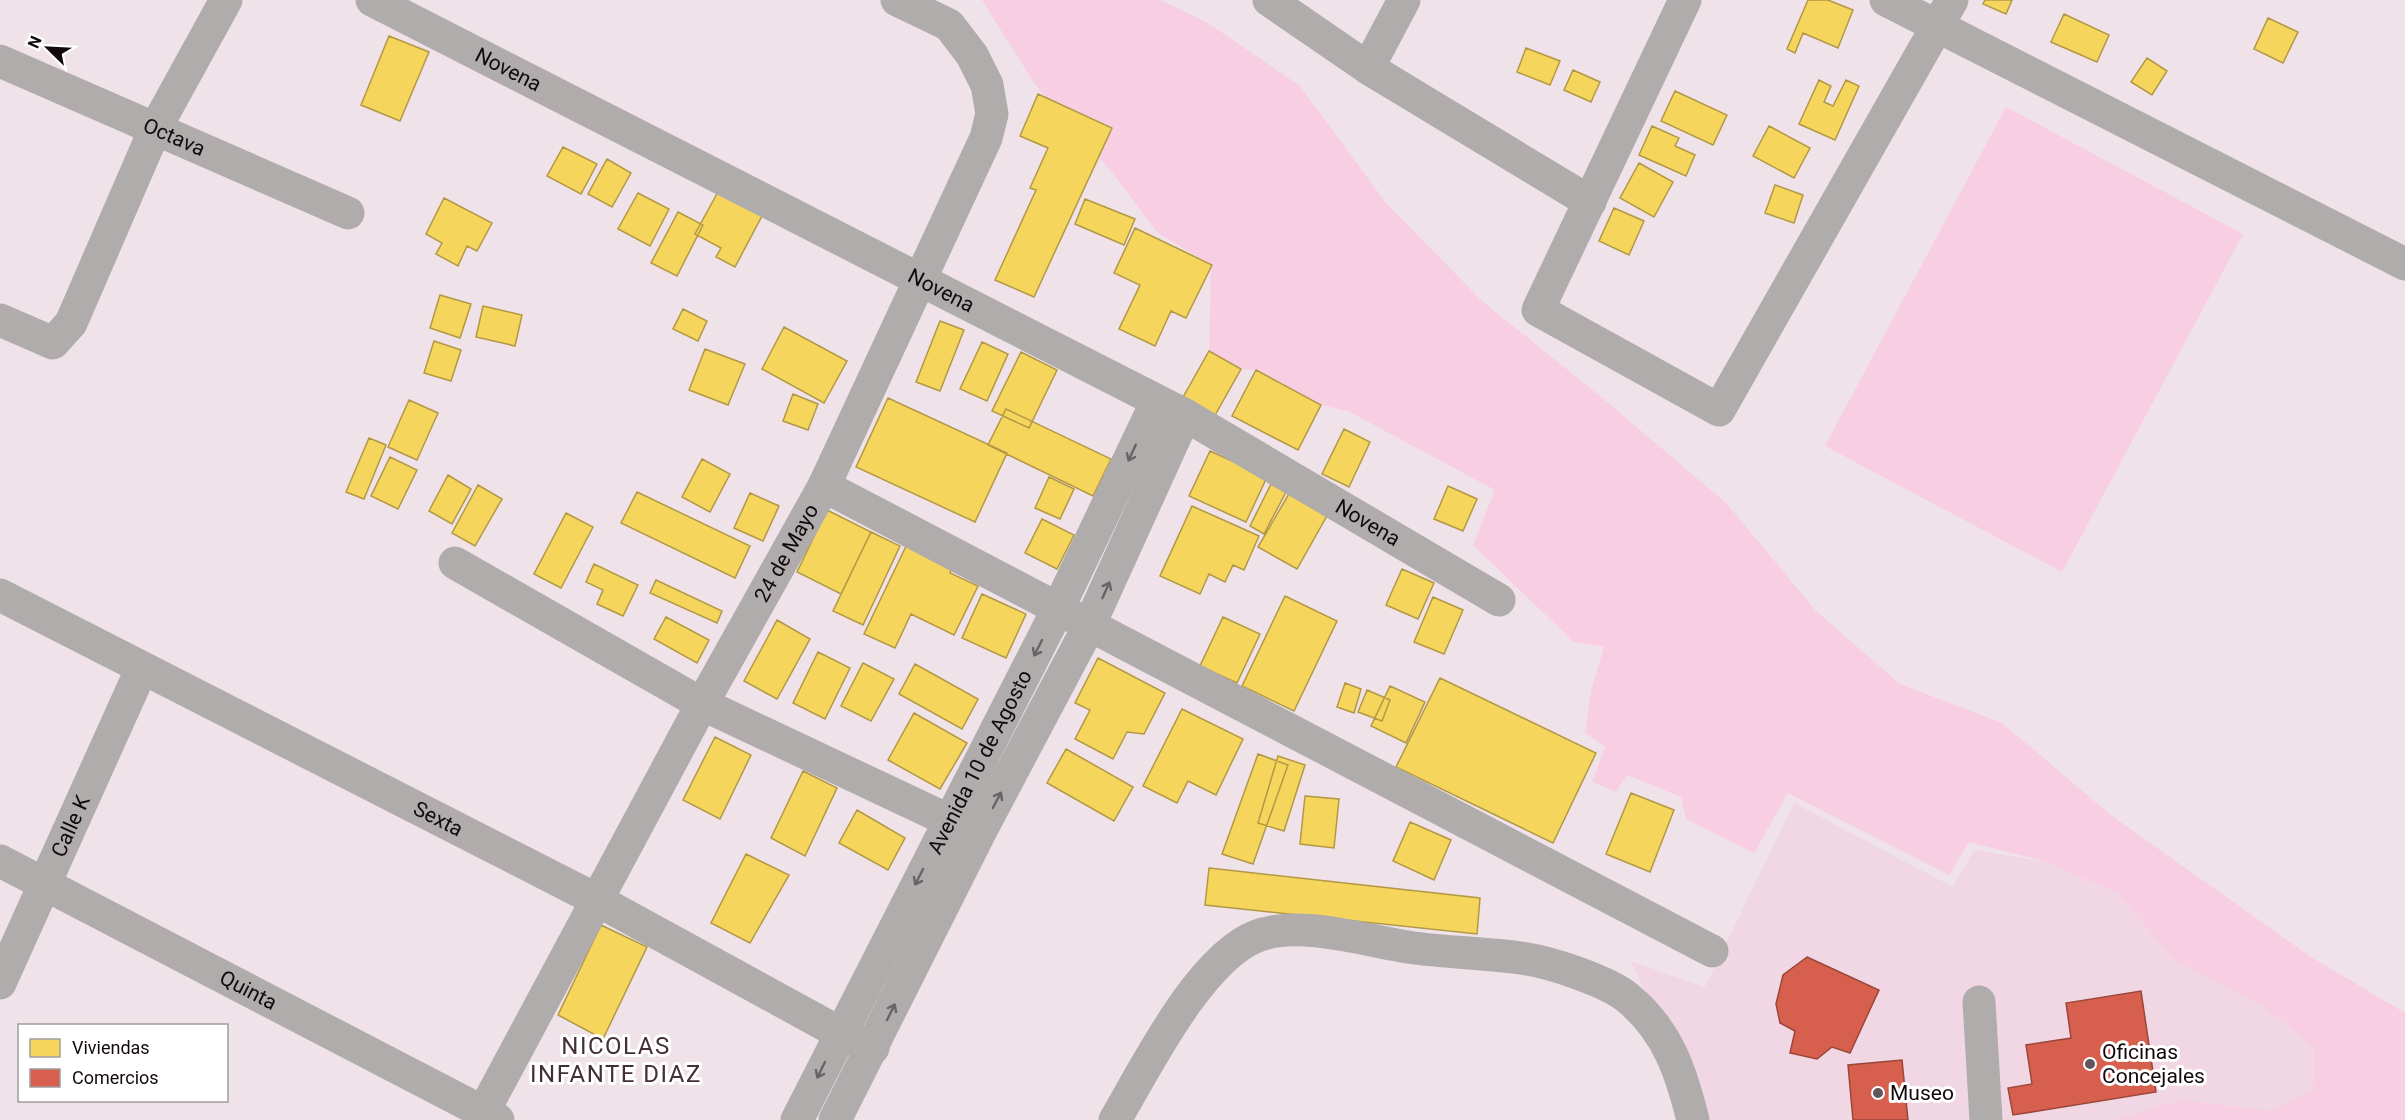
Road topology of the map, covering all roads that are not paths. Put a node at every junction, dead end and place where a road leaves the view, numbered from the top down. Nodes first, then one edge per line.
1 (226, 0) edge
2 (372, 0) edge
3 (897, 0) edge
4 (1269, 0) edge
5 (1404, 0) edge
6 (1685, 0) edge
7 (1886, 0) edge
8 (1946, 14) edge
9 (0, 61) edge
10 (1368, 68) junction
11 (155, 129) junction
12 (1590, 202) junction
13 (348, 213) dead end
14 (2405, 264) edge
15 (919, 279) junction
16 (0, 320) edge
17 (1171, 408) junction
18 (824, 486) junction
19 (455, 563) dead end
20 (0, 595) edge
21 (1499, 600) dead end
22 (1058, 609) junction
23 (1089, 626) junction
24 (142, 668) junction
25 (702, 704) junction
26 (948, 820) junction
27 (979, 834) junction
28 (0, 861) edge
29 (45, 884) junction
30 (597, 900) junction
31 (1712, 951) dead end
32 (0, 983) edge
33 (1979, 1002) dead end
34 (840, 1033) junction
35 (873, 1048) junction
36 (487, 1117) edge
37 (797, 1120) edge
38 (835, 1120) edge
39 (1115, 1120) edge
40 (1693, 1120) edge
41 (1986, 1120) edge

1 - 11 street
2 - 15 street, Novena
3 - 15 street, 24 de Mayo
4 - 10 street
5 - 10 street
6 - 12 street
7 - 8 street
8 - 12 street
8 - 14 street
9 - 11 street, Octava
10 - 12 street
11 - 13 street, Octava
11 - 16 street
15 - 17 street, Novena
15 - 18 street, 24 de Mayo
17 - 21 street, Novena
17 -> 22 street, Avenida 10 de Agosto
23 -> 17 street, Avenida 10 de Agosto
18 - 22 street
18 - 25 street, 24 de Mayo
19 - 25 street
20 - 24 street, Sexta
22 - 23 street
22 -> 26 street, Avenida 10 de Agosto
27 -> 23 street, Avenida 10 de Agosto
23 - 31 street
24 - 29 street, Calle K
24 - 30 street, Sexta
25 - 26 street
25 - 30 street, 24 de Mayo
26 - 27 street
26 -> 34 street, Avenida 10 de Agosto
35 -> 27 street, Avenida 10 de Agosto
28 - 29 street, Quinta
29 - 32 street, Calle K
29 - 36 street, Quinta
30 - 34 street, Sexta
30 - 36 street, 24 de Mayo
33 - 41 street
34 - 35 street, Sexta
34 -> 37 street, Avenida 10 de Agosto
35 - 38 street, Avenida 10 de Agosto
39 - 40 street

